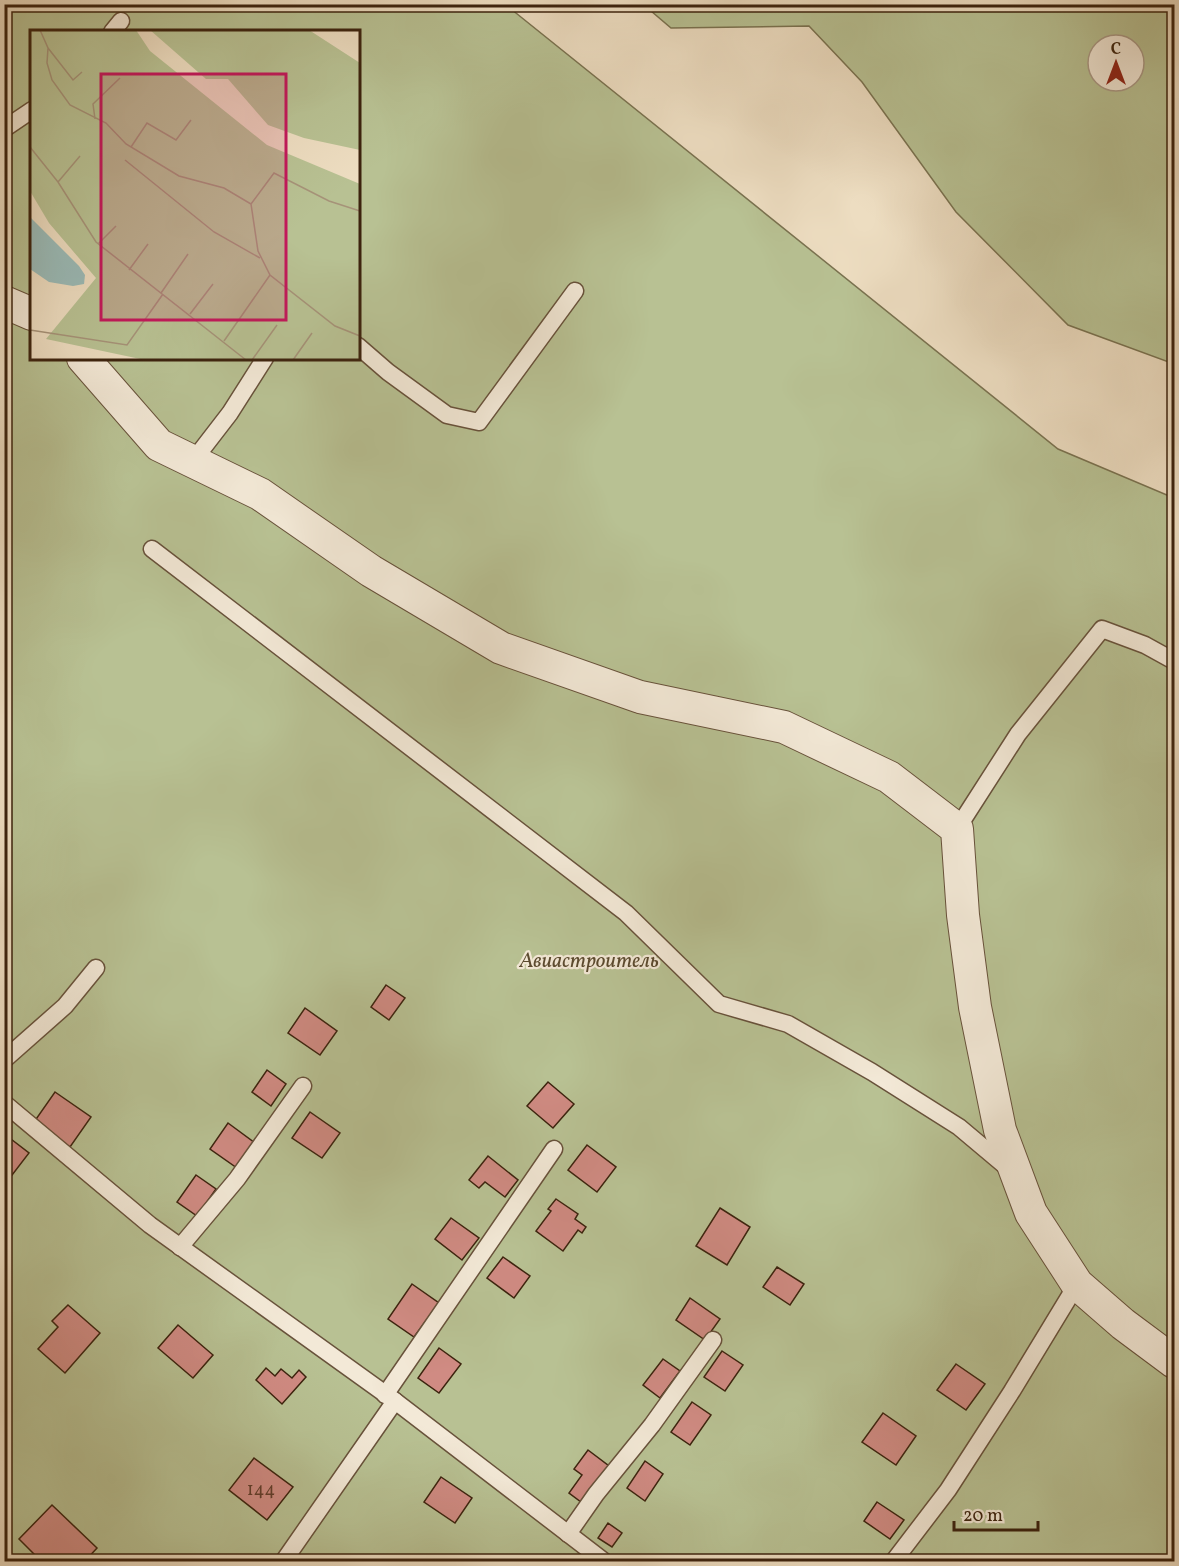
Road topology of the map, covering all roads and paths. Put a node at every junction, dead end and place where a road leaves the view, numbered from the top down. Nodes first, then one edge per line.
1 (30, 111) edge
2 (4, 129) edge
3 (575, 291) dead end
4 (4, 302) edge
5 (30, 313) edge
6 (360, 348) edge
7 (85, 360) edge
8 (264, 360) edge
9 (193, 461) junction
10 (153, 549) dead end
11 (1174, 661) edge
12 (957, 829) junction
13 (96, 968) dead end
14 (4, 1060) edge
15 (303, 1086) dead end
16 (4, 1103) edge
17 (554, 1149) dead end
18 (1017, 1176) junction
19 (180, 1247) junction
20 (1077, 1284) junction
21 (712, 1340) dead end
22 (1174, 1362) edge
23 (390, 1398) junction
24 (568, 1534) junction
25 (283, 1562) edge
26 (605, 1562) edge
27 (893, 1562) edge

1 - 2 lane
3 - 6 lane
4 - 5 street
7 - 9 street
8 - 9 lane
9 - 12 street
10 - 18 lane
11 - 12 lane
12 - 18 street
13 - 14 lane
15 - 19 lane
16 - 19 lane
17 - 23 lane
18 - 20 street
19 - 23 lane
20 - 22 street
20 - 27 lane
21 - 24 lane
23 - 24 lane
23 - 25 lane
24 - 26 lane

